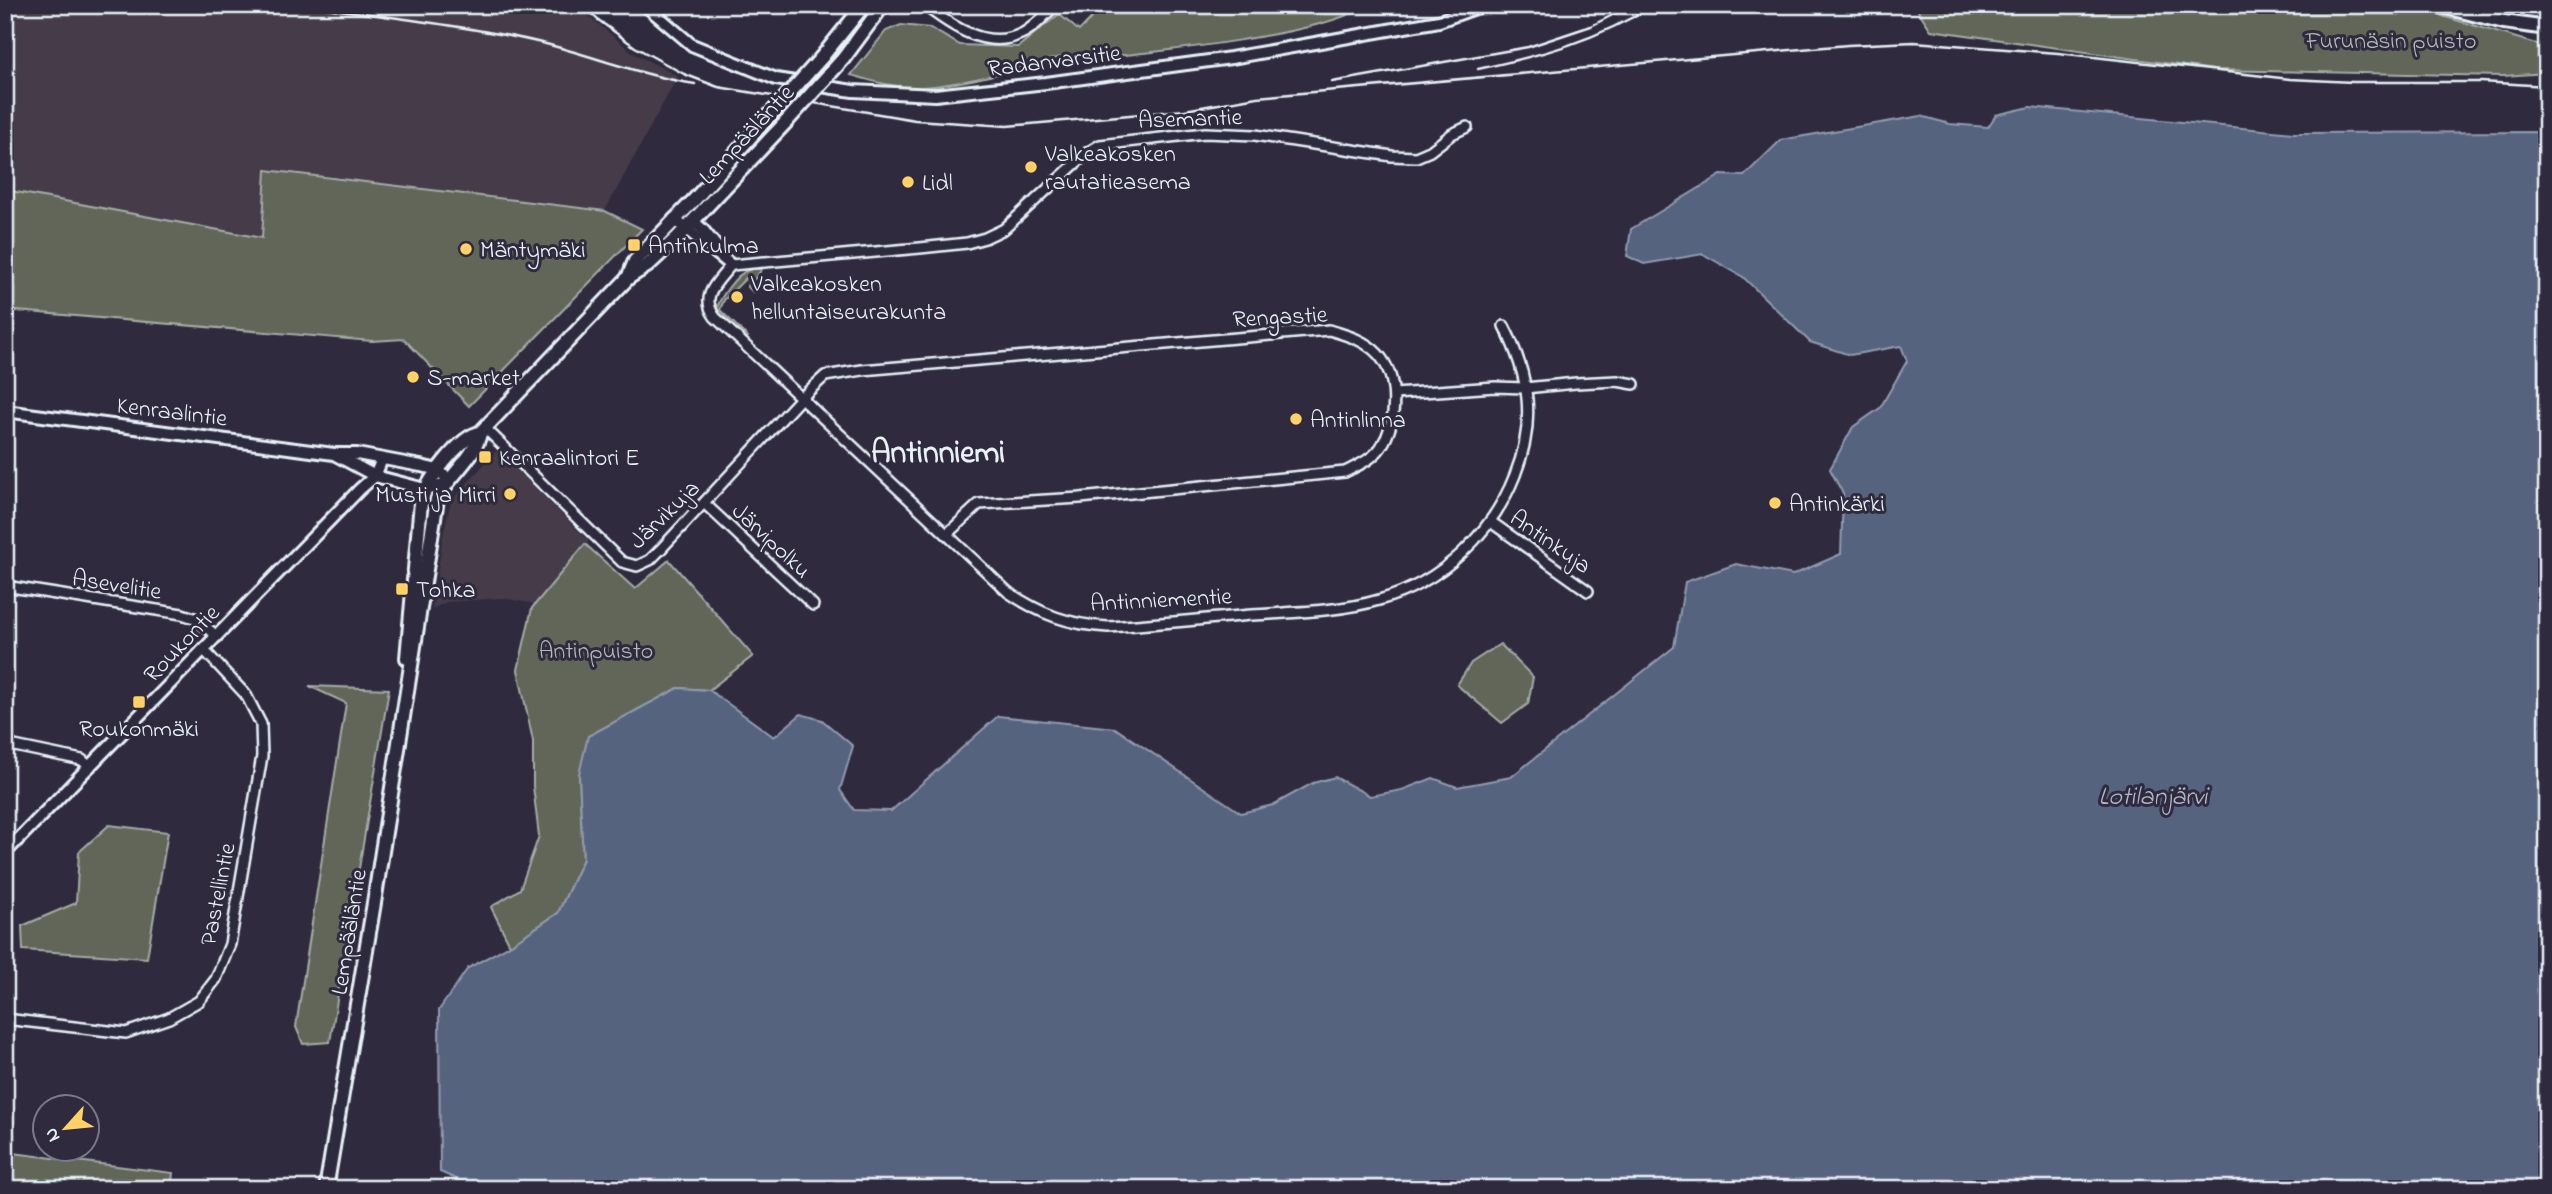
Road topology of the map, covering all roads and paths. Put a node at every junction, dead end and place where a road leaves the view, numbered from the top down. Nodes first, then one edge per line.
1 (645, 5) edge
2 (864, 5) edge
3 (883, 5) edge
4 (925, 5) edge
5 (1055, 5) edge
6 (1484, 5) edge
7 (2438, 5) edge
8 (2547, 29) edge
9 (1467, 127) dead end
10 (674, 219) junction
11 (689, 225) junction
12 (731, 265) junction
13 (628, 278) junction
14 (1504, 326) dead end
15 (1634, 384) dead end
16 (1525, 388) junction
17 (1394, 394) junction
18 (801, 398) junction
19 (5, 411) edge
20 (483, 431) junction
21 (334, 453) junction
22 (382, 459) junction
23 (438, 470) junction
24 (375, 476) junction
25 (449, 480) junction
26 (425, 489) junction
27 (704, 503) junction
28 (1491, 522) junction
29 (947, 534) junction
30 (5, 586) edge
31 (1588, 591) dead end
32 (813, 605) dead end
33 (217, 636) junction
34 (204, 650) junction
35 (407, 682) junction
36 (5, 744) edge
37 (90, 766) junction
38 (5, 853) edge
39 (5, 1019) edge
40 (326, 1189) edge

1 - 6 street, Radanvarsitie
2 - 10 main road, Lempääläntie, bridge
3 - 11 main road, Lempääläntie, bridge
4 - 5 street
7 - 8 main road
9 - 12 street, Asemantie
10 - 11 street
10 - 13 main road, Lempääläntie
11 - 12 street
11 - 13 main road, Lempääläntie
12 - 18 street, Antinniementie
13 - 20 main road, Lempääläntie
14 - 16 street, Antinniementie
15 - 16 street
16 - 17 street
16 - 28 street, Antinniementie
17 - 18 street, Rengastie
17 - 29 street, Rengastie
18 - 27 street, Järvikuja
18 - 29 street, Antinniementie
19 - 21 street, Kenraalintie
20 - 23 main road, Lempääläntie
20 - 25 main road, Lempääläntie
20 - 27 street, Järvikuja
21 - 22 street, Kenraalintie
21 - 24 street, Kenraalintie
22 - 23 street, Kenraalintie
22 - 24 street, Roukontie
23 - 25 street
23 - 26 main road, Lempääläntie
24 - 26 street, Kenraalintie
24 - 33 street, Roukontie
25 - 26 street
25 - 35 main road, Lempääläntie
26 - 35 main road, Lempääläntie
27 - 32 street, Järvipolku
28 - 29 street, Antinniementie
28 - 31 street, Antinkuja
30 - 33 street, Asevelitie
33 - 34 street, Roukontie
34 - 37 street, Roukontie
34 - 39 street, Pastellintie
35 - 40 main road, Lempääläntie
36 - 37 street
37 - 38 street, Roukontie

